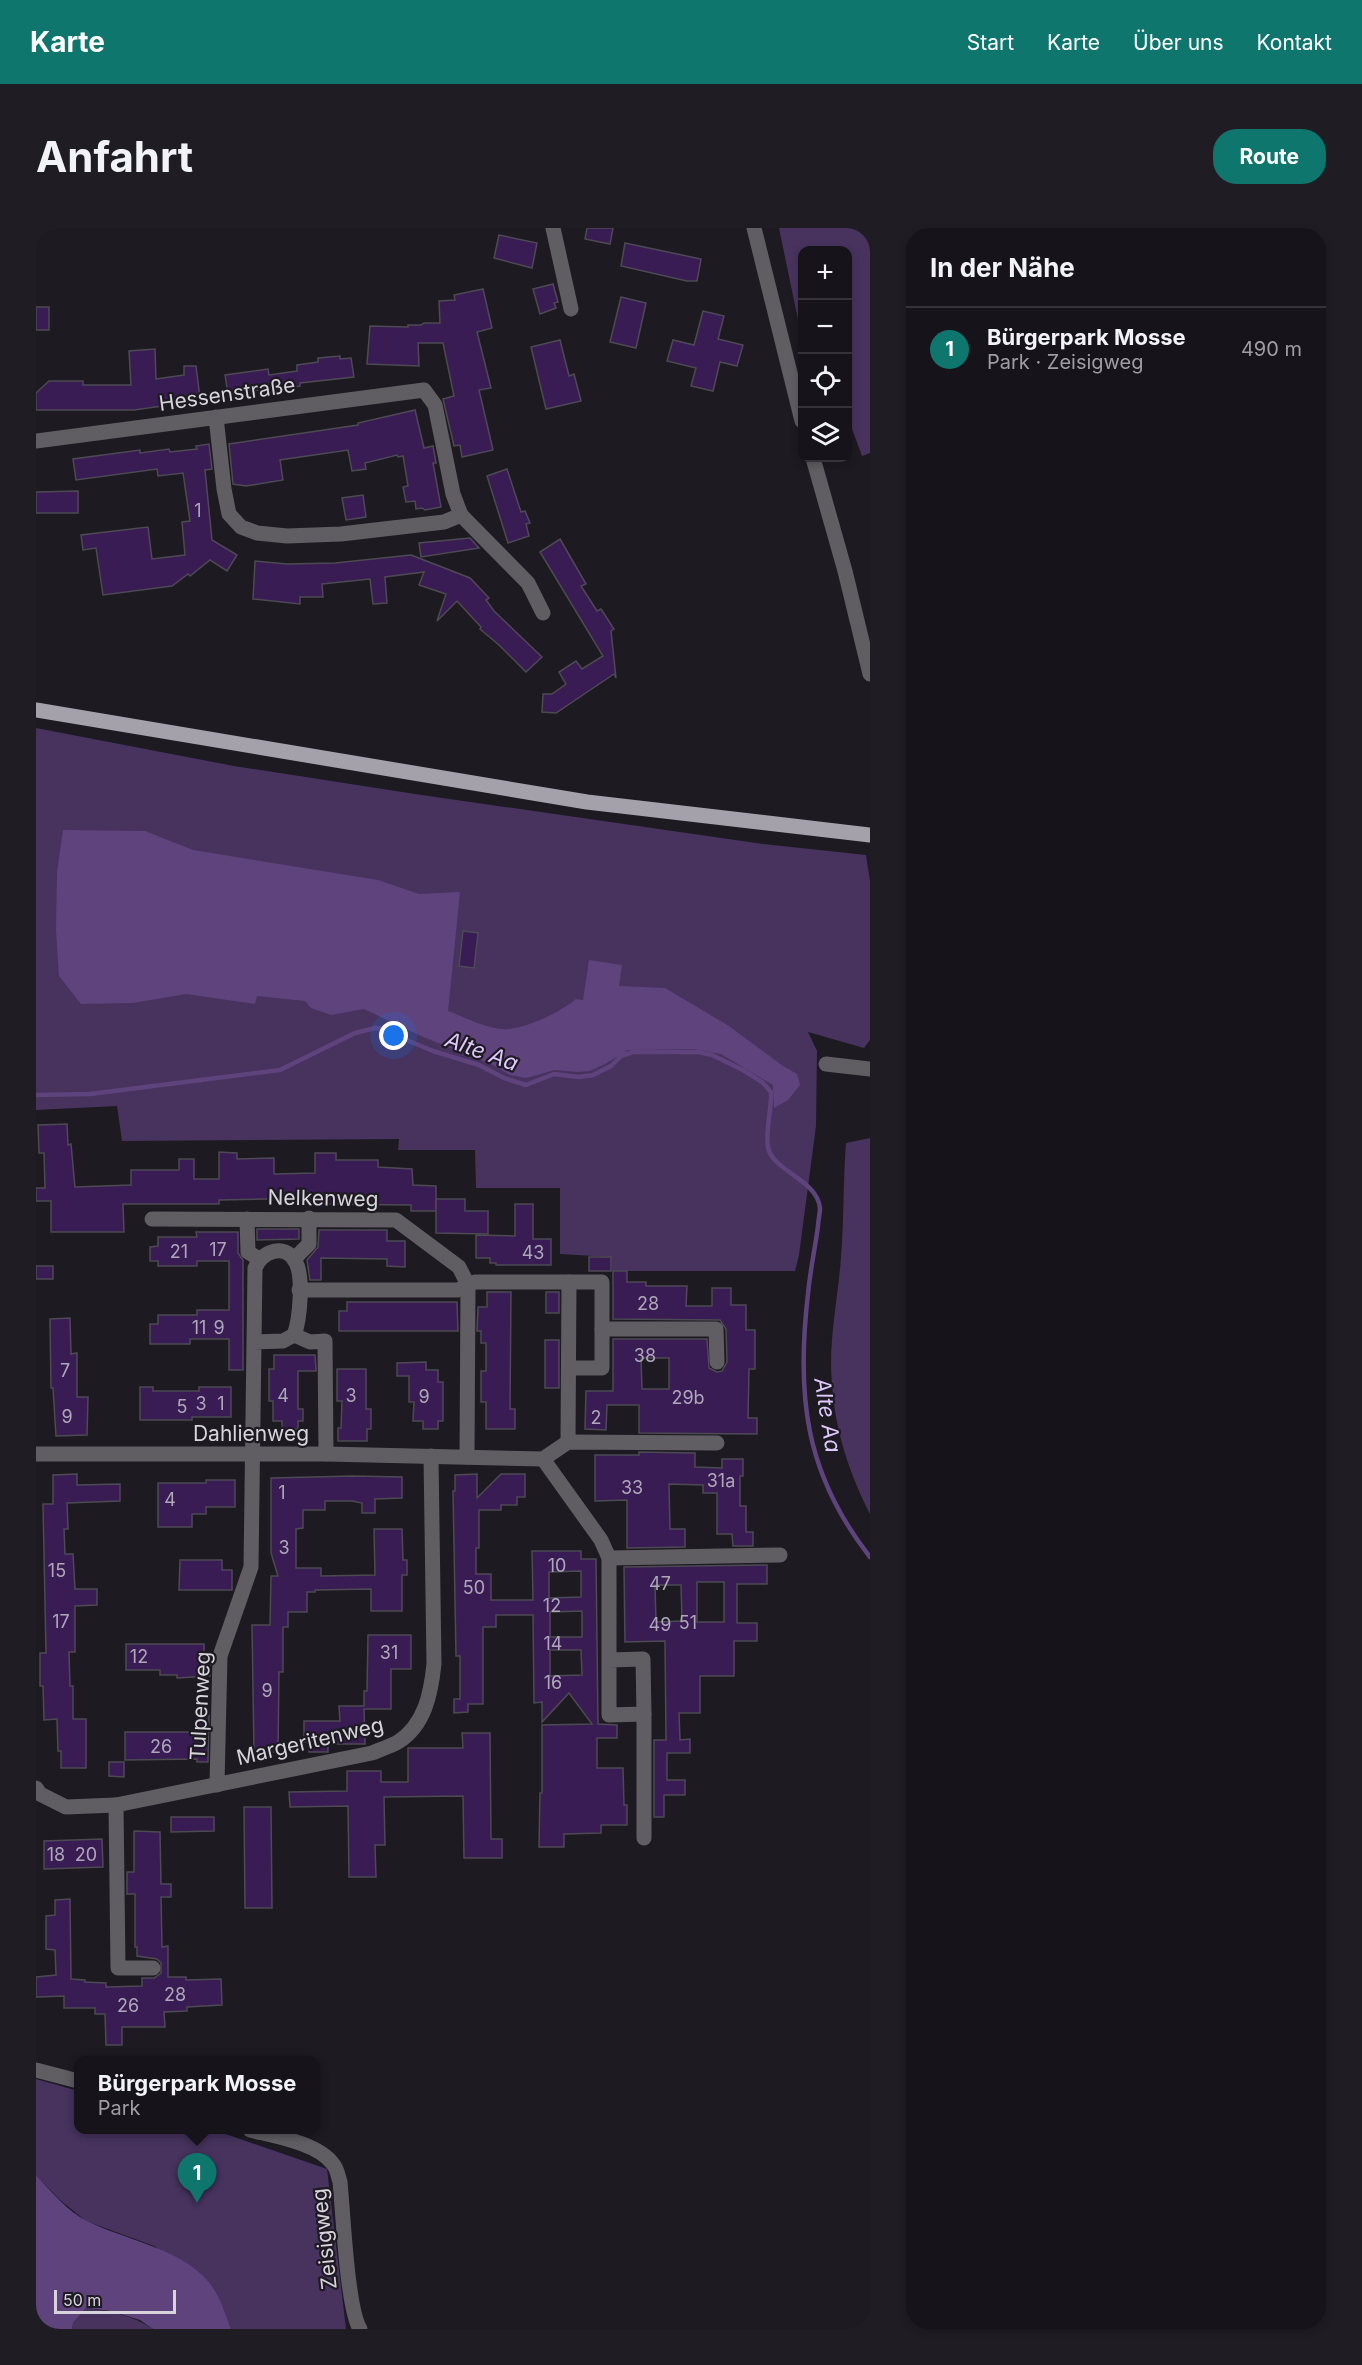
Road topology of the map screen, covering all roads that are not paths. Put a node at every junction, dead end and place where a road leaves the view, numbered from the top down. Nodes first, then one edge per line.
1 (553, 228) edge
2 (754, 228) edge
3 (571, 309) dead end
4 (799, 408) edge
5 (216, 417) junction
6 (36, 441) edge
7 (814, 462) edge
8 (461, 515) junction
9 (543, 613) dead end
10 (870, 674) edge
11 (36, 710) edge
12 (870, 836) edge
13 (826, 1064) dead end
14 (870, 1069) edge
15 (309, 1218) junction
16 (152, 1219) dead end
17 (246, 1219) junction
18 (294, 1258) junction
19 (259, 1259) junction
20 (569, 1282) junction
21 (468, 1285) junction
22 (299, 1290) junction
23 (602, 1329) junction
24 (294, 1335) junction
25 (255, 1342) junction
26 (717, 1362) dead end
27 (569, 1368) junction
28 (568, 1442) junction
29 (717, 1443) dead end
30 (36, 1454) edge
31 (253, 1454) junction
32 (326, 1454) junction
33 (431, 1456) junction
34 (467, 1457) junction
35 (543, 1459) junction
36 (780, 1555) dead end
37 (609, 1558) junction
38 (609, 1660) junction
39 (644, 1714) junction
40 (217, 1785) junction
41 (37, 1795) edge
42 (116, 1805) junction
43 (644, 1838) dead end
44 (153, 1968) dead end
45 (36, 2070) edge
46 (74, 2080) edge
47 (265, 2134) edge
48 (360, 2329) edge

1 - 3 street
2 - 4 street
5 - 6 street, Hessenstraße
5 - 8 street
5 - 8 street, Hessenstraße
7 - 10 street
8 - 9 street
11 - 12 main road
13 - 14 street
15 - 17 street, Nelkenweg
15 - 18 street
15 - 21 street, Nelkenweg
16 - 17 street, Nelkenweg
17 - 19 street
18 - 19 street
18 - 22 street
19 - 25 street
20 - 21 street
20 - 23 street
20 - 27 street
21 - 22 street
21 - 34 street
22 - 24 street
23 - 26 street
23 - 27 street
24 - 25 street
24 - 32 street
25 - 31 street
27 - 28 street
28 - 29 street
28 - 35 street
30 - 31 street, Dahlienweg
31 - 32 street, Dahlienweg
31 - 40 street, Tulpenweg
32 - 33 street, Dahlienweg
33 - 34 street, Dahlienweg
33 - 40 street, Margeritenweg
34 - 35 street, Dahlienweg
35 - 37 street
36 - 37 street
37 - 38 street
38 - 39 street
38 - 39 street
39 - 43 street
40 - 42 street, Margeritenweg
41 - 42 street, Margeritenweg
42 - 44 street
45 - 46 street
47 - 48 street, Zeisigweg

